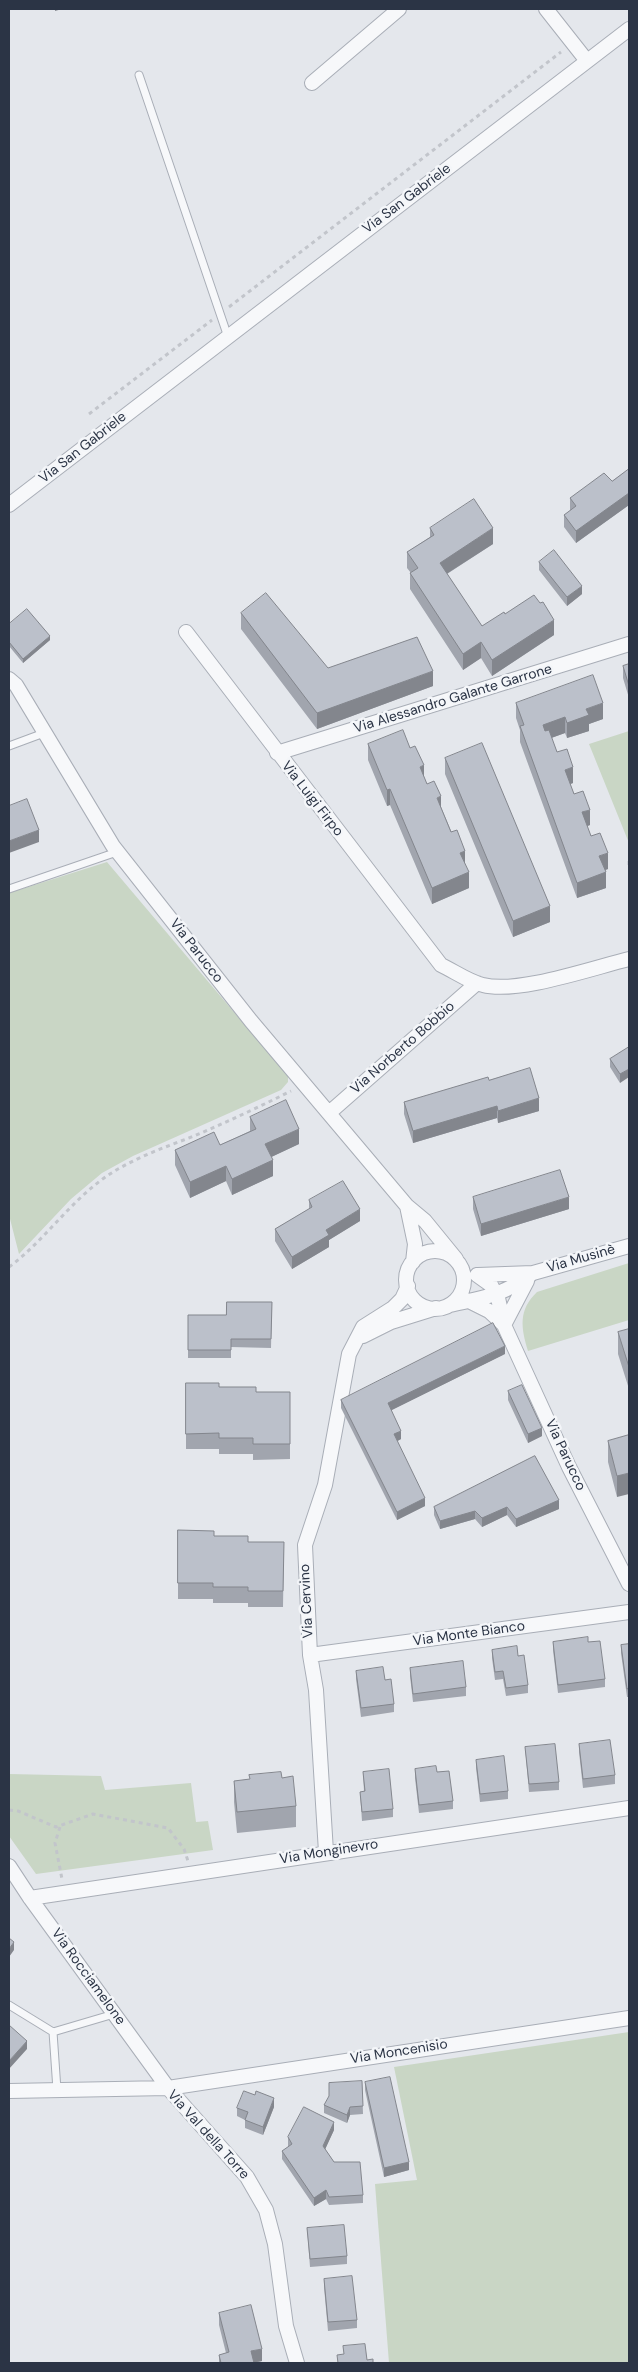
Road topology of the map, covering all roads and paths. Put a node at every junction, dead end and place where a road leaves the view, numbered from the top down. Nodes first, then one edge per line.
1 (399, 9) edge
2 (546, 9) edge
3 (629, 29) edge
4 (573, 43) junction
5 (587, 61) junction
6 (139, 75) dead end
7 (312, 83) dead end
8 (220, 314) junction
9 (228, 337) junction
10 (89, 414) dead end
11 (9, 505) edge
12 (186, 632) dead end
13 (629, 644) edge
14 (9, 679) edge
15 (44, 732) junction
16 (9, 746) edge
17 (277, 754) junction
18 (117, 852) junction
19 (629, 862) edge
20 (629, 869) edge
21 (9, 889) edge
22 (629, 959) edge
23 (477, 983) junction
24 (305, 1084) junction
25 (329, 1113) junction
26 (407, 1206) junction
27 (629, 1246) edge
28 (413, 1262) junction
29 (458, 1262) junction
30 (9, 1267) edge
31 (533, 1273) junction
32 (477, 1275) junction
33 (408, 1286) junction
34 (496, 1295) junction
35 (469, 1301) junction
36 (441, 1307) junction
37 (504, 1325) junction
38 (348, 1354) junction
39 (628, 1579) edge
40 (629, 1612) edge
41 (310, 1655) junction
42 (629, 1808) edge
43 (9, 1810) edge
44 (60, 1826) junction
45 (326, 1852) junction
46 (9, 1866) edge
47 (192, 1873) junction
48 (66, 1893) junction
49 (30, 1898) junction
50 (9, 2005) edge
51 (114, 2014) junction
52 (629, 2018) edge
53 (53, 2032) junction
54 (168, 2088) junction
55 (57, 2090) junction
56 (9, 2091) edge
57 (296, 2363) edge

1 - 7 street
2 - 4 street
3 - 5 street, Via San Gabriele
4 - 5 street
4 - 8 path
5 - 9 street, Via San Gabriele
6 - 8 lane
8 - 9 lane
8 - 10 path
9 - 11 street, Via San Gabriele
12 - 17 street, Via Luigi Firpo
13 - 17 street, Via Alessandro Galante Garrone
14 - 15 street, Via Parucco
15 - 16 lane
15 - 18 street, Via Parucco
17 - 23 street, Via Luigi Firpo
18 - 21 lane
18 - 24 street, Via Parucco
19 - 20 path
22 - 23 street
23 - 25 street, Via Norberto Bobbio
24 - 25 street, Via Parucco
24 - 30 path
25 - 26 street, Via Parucco
26 - 28 street
26 - 29 street
27 - 31 street, Via Musinè
28 - 29 street
28 - 33 street
29 - 32 street
29 - 36 street
31 - 32 street
31 - 34 street, Via Cervino
31 - 37 street
32 - 34 street
33 - 36 street
33 - 38 street, Via Cervino
34 - 35 street, Via Cervino
34 - 37 street
35 - 36 street, Via Cervino
35 - 37 street
36 - 38 street, Via Cervino
37 - 39 street, Via Parucco
38 - 41 street, Via Cervino
40 - 41 street, Via Monte Bianco
41 - 45 street, Via Cervino
42 - 45 street, Via Monginevro
43 - 44 path
44 - 47 path
44 - 48 path
45 - 47 street, Via Monginevro
46 - 49 street, Via Rocciamelone
47 - 48 street, Via Monginevro
48 - 49 street, Via Monginevro
49 - 51 street, Via Rocciamelone
50 - 53 lane
51 - 53 lane
51 - 54 street, Via Rocciamelone
52 - 54 street, Via Moncenisio
53 - 55 lane
54 - 55 street, Via Val della Torre
54 - 57 street, Via Val della Torre
55 - 56 street, Via Val della Torre

